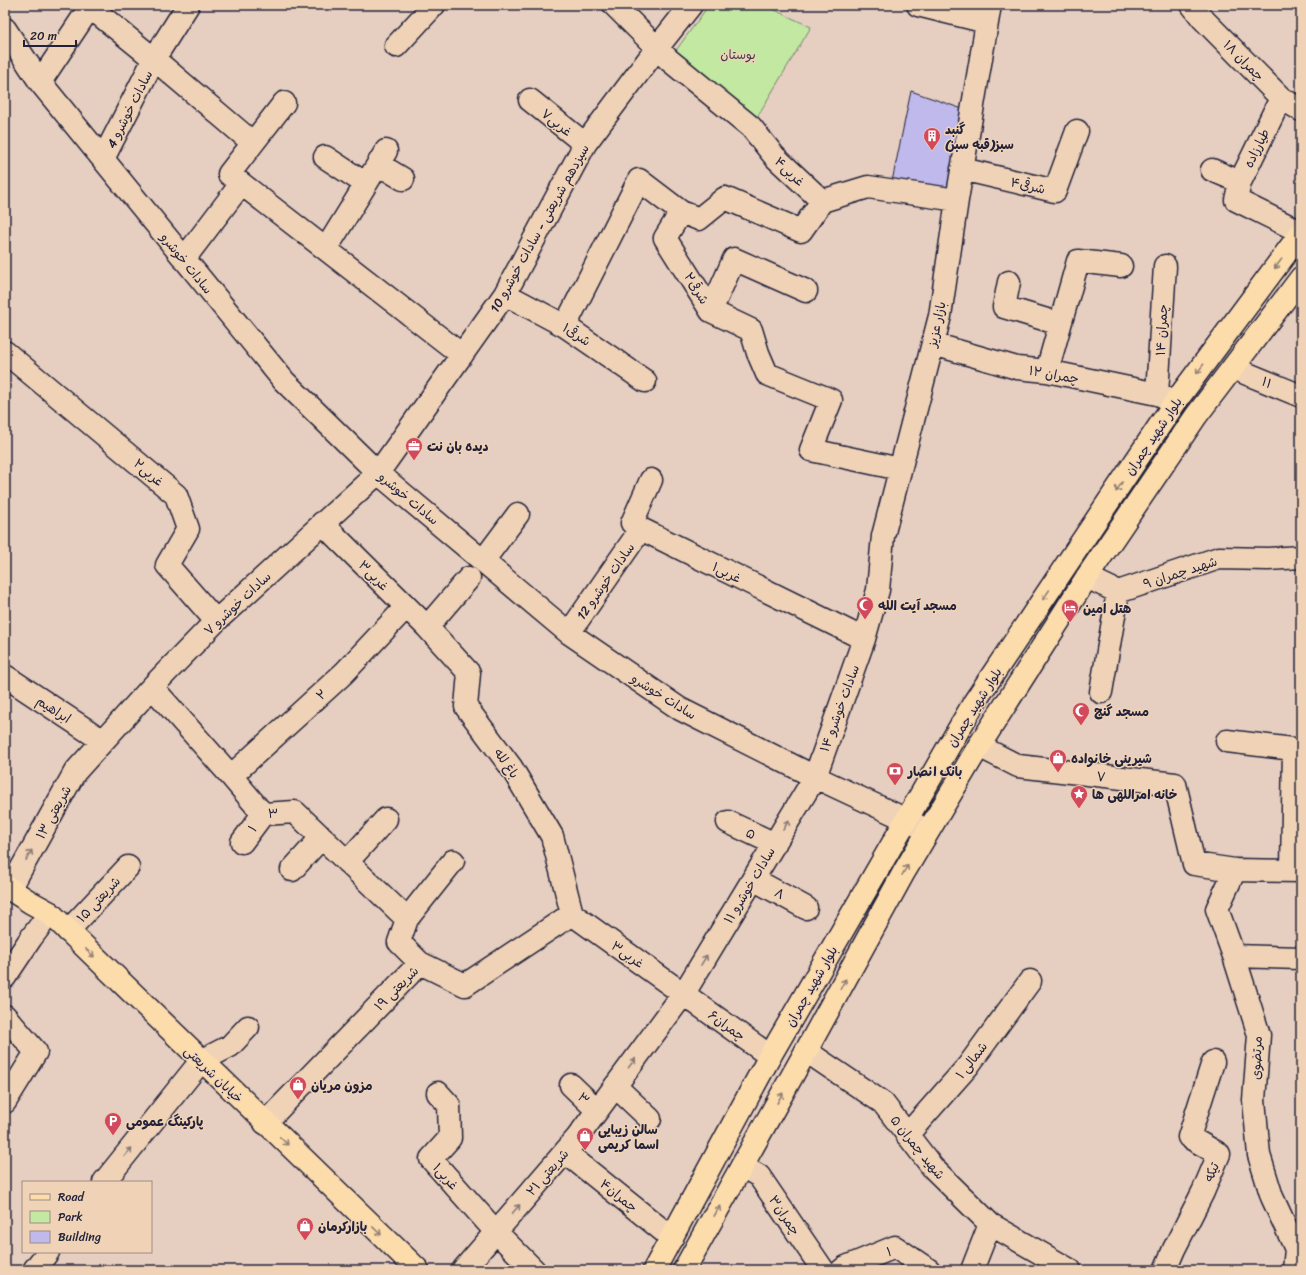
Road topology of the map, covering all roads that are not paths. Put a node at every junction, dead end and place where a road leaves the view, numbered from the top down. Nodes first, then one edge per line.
1 (188, 5) edge
2 (434, 5) edge
3 (614, 5) edge
4 (691, 5) edge
5 (918, 5) edge
6 (1192, 5) edge
7 (989, 14) edge
8 (5, 29) edge
9 (396, 46) dead end
10 (656, 48) junction
11 (154, 59) junction
12 (40, 82) junction
13 (1281, 98) junction
14 (530, 100) dead end
15 (284, 103) dead end
16 (1301, 110) edge
17 (1077, 130) dead end
18 (253, 143) junction
19 (585, 144) junction
20 (325, 157) dead end
21 (103, 159) junction
22 (962, 170) junction
23 (1212, 170) dead end
24 (403, 179) dead end
25 (241, 184) junction
26 (366, 184) junction
27 (1238, 191) junction
28 (957, 200) junction
29 (822, 201) junction
30 (681, 212) junction
31 (1301, 232) edge
32 (326, 249) junction
33 (184, 259) junction
34 (1121, 266) dead end
35 (1164, 266) dead end
36 (1301, 278) edge
37 (1009, 282) dead end
38 (806, 291) dead end
39 (505, 294) junction
40 (712, 311) junction
41 (1060, 324) junction
42 (565, 326) junction
43 (932, 344) junction
44 (5, 352) edge
45 (462, 355) junction
46 (1233, 368) junction
47 (1047, 371) junction
48 (645, 380) dead end
49 (1301, 396) edge
50 (1167, 397) junction
51 (1196, 416) junction
52 (900, 469) junction
53 (378, 473) junction
54 (651, 480) dead end
55 (518, 514) dead end
56 (322, 523) junction
57 (641, 529) junction
58 (1301, 557) edge
59 (483, 561) junction
60 (1087, 577) junction
61 (469, 578) dead end
62 (1118, 592) junction
63 (406, 607) junction
64 (216, 621) junction
65 (427, 627) junction
66 (569, 632) junction
67 (864, 639) junction
68 (5, 676) edge
69 (152, 687) junction
70 (1101, 692) dead end
71 (103, 741) junction
72 (1227, 741) dead end
73 (979, 746) junction
74 (1297, 750) edge
75 (231, 776) junction
76 (815, 777) junction
77 (263, 814) junction
78 (386, 819) dead end
79 (907, 820) junction
80 (728, 822) dead end
81 (928, 831) junction
82 (322, 837) junction
83 (242, 842) dead end
84 (775, 844) junction
85 (453, 861) dead end
86 (347, 862) junction
87 (128, 867) dead end
88 (292, 870) dead end
89 (1235, 870) junction
90 (1297, 871) edge
91 (753, 879) junction
92 (8, 887) edge
93 (806, 908) dead end
94 (50, 913) junction
95 (572, 914) junction
96 (407, 919) junction
97 (68, 931) junction
98 (1234, 956) junction
99 (1301, 958) edge
100 (420, 963) junction
101 (5, 977) edge
102 (1030, 981) dead end
103 (684, 994) junction
104 (5, 1016) edge
105 (248, 1027) dead end
106 (806, 1051) junction
107 (770, 1056) junction
108 (201, 1061) junction
109 (1213, 1062) dead end
110 (571, 1085) dead end
111 (615, 1086) junction
112 (438, 1093) dead end
113 (5, 1102) edge
114 (597, 1110) junction
115 (650, 1119) dead end
116 (265, 1122) junction
117 (907, 1135) junction
118 (565, 1152) junction
119 (742, 1166) junction
120 (105, 1181) edge
121 (990, 1224) junction
122 (676, 1230) junction
123 (496, 1232) junction
124 (702, 1238) junction
125 (1298, 1248) edge
126 (47, 1253) edge
127 (844, 1268) edge
128 (34, 1270) edge
129 (418, 1270) edge
130 (463, 1270) edge
131 (534, 1270) edge
132 (654, 1270) edge
133 (684, 1270) edge
134 (823, 1270) edge
135 (929, 1270) edge
136 (972, 1270) edge
137 (1070, 1270) edge
138 (1165, 1270) edge
139 (1294, 1270) edge

1 - 11 street, سادات خوشرو 4
2 - 9 street
3 - 10 street, غربی۴
4 - 10 street, سیزدهم شریعتی - سادات خوشرو 10
5 - 7 street
6 - 13 street, چمران ۱۸
7 - 22 street, بازار عزیز
8 - 12 street, سادات خوشرو
10 - 19 street, سیزدهم شریعتی - سادات خوشرو 10
10 - 29 street, غربی۴
11 - 12 street
11 - 18 street
11 - 21 street, سادات خوشرو 4
12 - 21 street, سادات خوشرو
13 - 16 street, چمران ۱۸
13 - 27 street, طیارزاده
14 - 19 street, غربی۷
15 - 18 street
17 - 22 street, شرقی۴
18 - 25 street
19 - 39 street, سیزدهم شریعتی - سادات خوشرو 10
20 - 26 street
21 - 33 street, سادات خوشرو
22 - 28 street, بازار عزیز
23 - 27 street
24 - 26 street
25 - 32 street
25 - 33 street
26 - 32 street
27 - 31 street
28 - 29 street
28 - 43 street, بازار عزیز
29 - 30 street
30 - 40 street, شرقی۲
30 - 42 street
31 -> 50 main road, بلوار شهید چمران
32 - 45 street
33 - 53 street, سادات خوشرو
34 - 41 street
35 - 50 street, چمران ۱۴
36 - 46 main road, بلوار شهید چمران
37 - 41 street
38 - 40 street
39 - 42 street, شرقی۱
39 - 45 street, سیزدهم شریعتی - سادات خوشرو 10
40 - 52 street, شرقی۲
41 - 47 street
42 - 48 street, شرقی۱
43 - 47 street, چمران ۱۲
43 - 52 street, بازار عزیز
44 - 64 street, غربی۲
45 - 53 street, سیزدهم شریعتی - سادات خوشرو 10
46 - 49 street, ۱۱
46 - 51 main road, بلوار شهید چمران
47 - 50 street, چمران ۱۲
50 - 51 main road
50 -> 79 main road, بلوار شهید چمران
51 - 60 main road, بلوار شهید چمران
52 - 67 street, بازار عزیز
53 - 56 street, سادات خوشرو ۷
53 - 59 street, سادات خوشرو
54 - 57 street
55 - 59 street
56 - 63 street, غربی۳
56 - 64 street, سادات خوشرو ۷
57 - 66 street, سادات خوشرو 12
57 - 67 street, غربی۱
58 - 62 street, شهید چمران ۹
59 - 66 street, سادات خوشرو
60 - 62 street
60 - 73 main road, بلوار شهید چمران
61 - 65 street
62 - 70 street
63 - 65 street, غربی۳
63 - 75 street, ۲
64 - 69 street, سادات خوشرو ۷
65 - 95 street, باغ لله
66 - 76 street, سادات خوشرو
67 - 76 street, سادات خوشرو ۱۴
68 - 71 street, ابراهیم
69 - 71 street, سادات خوشرو ۷
69 - 75 street, ۳
92 -> 71 street, شریعتی ۱۳
72 - 74 street
73 - 81 main road, بلوار شهید چمران
73 - 89 street, ۷
74 - 90 street
75 - 77 street, ۳
76 - 79 street, سادات خوشرو
84 -> 76 street, سادات خوشرو ۱۱
77 - 82 street, ۳
77 - 83 street, ۱
78 - 86 street
79 - 81 street, سادات خوشرو
79 - 107 main road, بلوار شهید چمران
80 - 84 street, ۵
106 -> 81 main road, بلوار شهید چمران
82 - 86 street, ۳
82 - 88 street
84 - 91 street, سادات خوشرو ۱۱
85 - 96 street
86 - 96 street, ۳
87 - 97 street, شریعتی ۱۵
89 - 90 street
89 - 98 street, مرتضوی
91 - 93 street, ۸
103 -> 91 street, سادات خوشرو ۱۱
92 - 94 main road, خیابان شریعتی
94 - 97 main road, خیابان شریعتی
94 - 101 street
95 - 100 street, شریعتی ۱۹
95 - 103 street, غربی۳
96 - 100 street
97 -> 108 main road, خیابان شریعتی
98 - 99 street
98 - 125 street, مرتضوی
100 - 116 street, شریعتی ۱۹
102 - 117 street, شمالی ۱
103 - 107 street, چمران۶
111 -> 103 street, شریعتی ۲۱
104 - 113 street
105 - 108 street
106 - 117 street, شهید چمران ۵
119 -> 106 main road, بلوار شهید چمران
107 - 122 main road, بلوار شهید چمران
108 - 116 main road, خیابان شریعتی
120 -> 108 street
109 - 138 street, تیکه
110 - 114 street, ۳
111 - 114 street, شریعتی ۲۱
111 - 115 street
112 - 123 street, غربی۱
114 - 118 street, شریعتی ۲۱
116 -> 129 main road, خیابان شریعتی
117 - 121 street, شهید چمران ۵
118 - 122 street, چمران۴
123 -> 118 street, شریعتی ۲۱
124 -> 119 main road, بلوار شهید چمران
119 - 134 street, چمران۳
121 - 136 street
121 - 137 street, شهید چمران ۵
122 - 124 main road
122 - 132 main road, بلوار شهید چمران
123 - 130 street, شریعتی ۲۱
123 - 131 street
124 - 133 main road, بلوار شهید چمران
125 - 139 street
126 - 128 street
127 - 135 street, ۱

